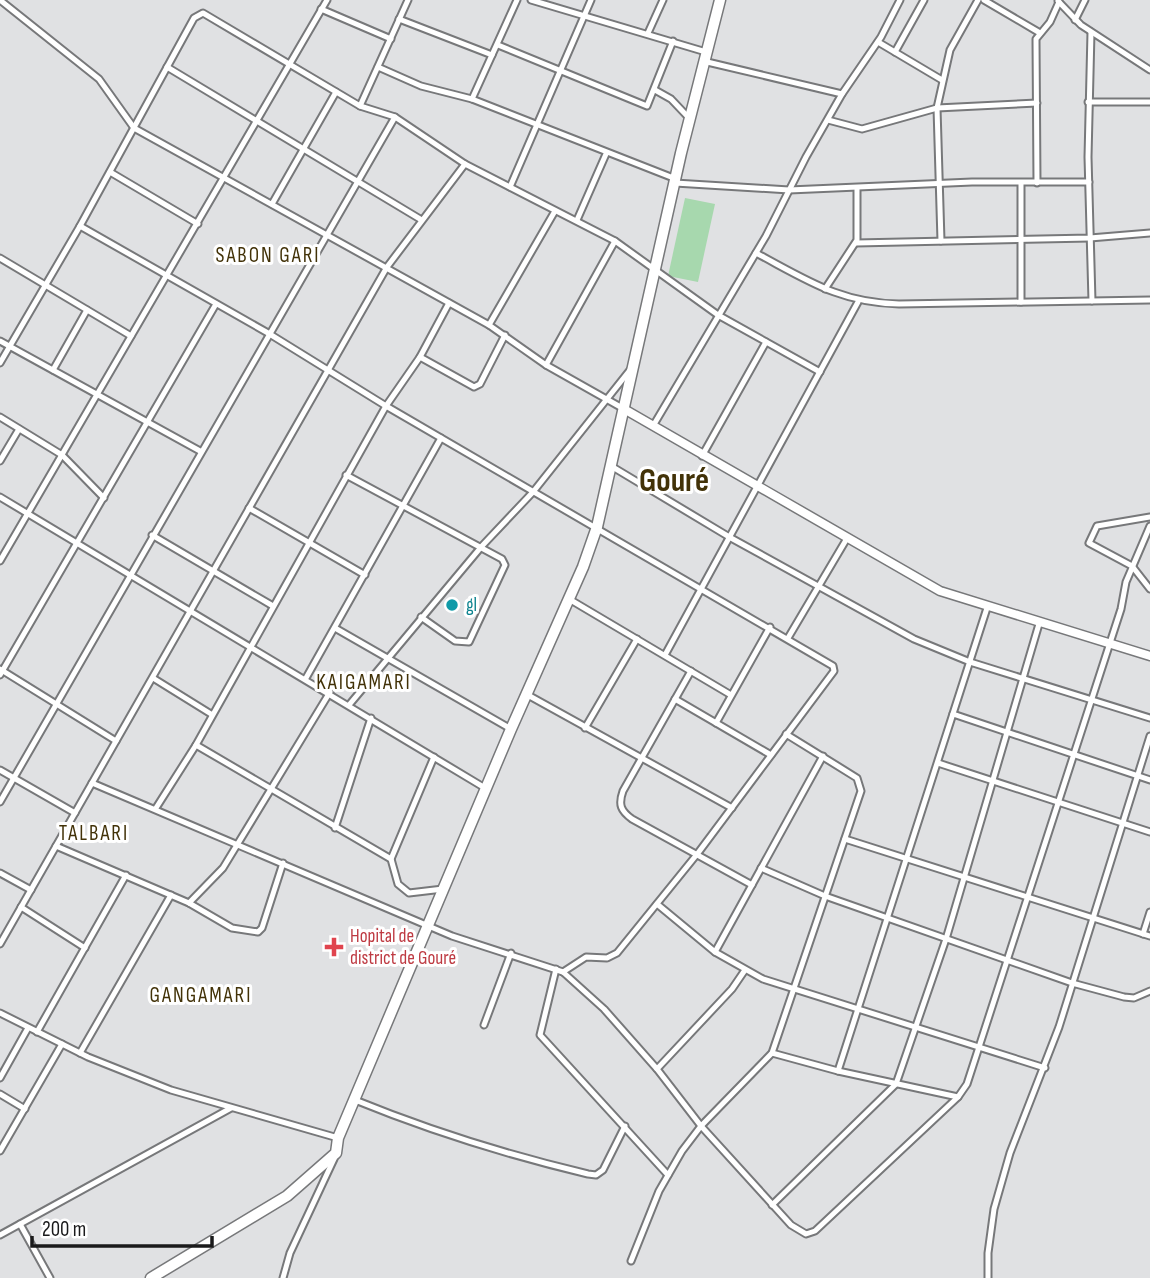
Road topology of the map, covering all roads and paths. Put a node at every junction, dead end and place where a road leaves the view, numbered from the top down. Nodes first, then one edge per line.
1 (0, 0) edge
2 (327, 0) edge
3 (408, 0) edge
4 (517, 0) edge
5 (531, 0) edge
6 (591, 0) edge
7 (663, 0) edge
8 (720, 0) edge
9 (900, 0) edge
10 (924, 0) edge
11 (978, 0) edge
12 (984, 0) edge
13 (1085, 0) edge
14 (1058, 1) edge
15 (321, 9) junction
16 (584, 16) junction
17 (399, 19) junction
18 (1075, 20) junction
19 (1091, 32) junction
20 (648, 33) junction
21 (1040, 33) junction
22 (391, 39) junction
23 (673, 41) junction
24 (878, 42) junction
25 (498, 45) junction
26 (895, 52) junction
27 (492, 55) junction
28 (705, 56) junction
29 (290, 64) junction
30 (167, 67) junction
31 (378, 67) junction
32 (1150, 69) edge
33 (560, 72) junction
34 (942, 80) junction
35 (655, 90) junction
36 (336, 92) junction
37 (842, 94) junction
38 (472, 99) junction
39 (1150, 101) edge
40 (1088, 102) junction
41 (1037, 103) junction
42 (360, 106) junction
43 (937, 108) junction
44 (395, 117) junction
45 (690, 119) junction
46 (828, 120) junction
47 (257, 121) junction
48 (536, 124) junction
49 (134, 128) junction
50 (303, 149) junction
51 (606, 154) junction
52 (465, 164) junction
53 (110, 172) junction
54 (226, 178) junction
55 (675, 181) junction
56 (1088, 182) junction
57 (358, 183) junction
58 (1021, 183) junction
59 (1037, 183) junction
60 (939, 184) junction
61 (510, 187) junction
62 (857, 188) junction
63 (789, 190) junction
64 (272, 204) junction
65 (555, 211) junction
66 (420, 219) junction
67 (577, 220) junction
68 (198, 225) junction
69 (80, 226) junction
70 (1150, 233) edge
71 (327, 236) junction
72 (1090, 238) junction
73 (1021, 239) junction
74 (941, 241) junction
75 (615, 242) junction
76 (856, 243) junction
77 (756, 253) junction
78 (0, 258) edge
79 (387, 267) junction
80 (655, 273) junction
81 (166, 276) junction
82 (46, 285) junction
83 (825, 289) junction
84 (1150, 300) edge
85 (1091, 301) junction
86 (858, 302) junction
87 (1021, 302) junction
88 (449, 303) junction
89 (216, 304) junction
90 (88, 310) junction
91 (718, 315) junction
92 (489, 325) junction
93 (268, 333) junction
94 (505, 335) junction
95 (131, 336) junction
96 (0, 341) edge
97 (766, 342) junction
98 (9, 346) junction
99 (420, 358) junction
100 (0, 363) edge
101 (546, 365) junction
102 (634, 365) junction
103 (53, 370) junction
104 (328, 370) junction
105 (820, 372) junction
106 (97, 395) junction
107 (605, 397) junction
108 (386, 406) junction
109 (624, 409) junction
110 (0, 417) edge
111 (148, 422) junction
112 (653, 426) junction
113 (19, 429) junction
114 (440, 438) junction
115 (200, 452) junction
116 (62, 455) junction
117 (702, 456) junction
118 (0, 461) edge
119 (611, 466) junction
120 (346, 475) junction
121 (757, 488) junction
122 (533, 492) junction
123 (655, 492) junction
124 (0, 497) edge
125 (104, 498) junction
126 (651, 499) dead end
127 (402, 507) junction
128 (250, 508) junction
129 (1150, 509) edge
130 (28, 514) junction
131 (1148, 517) edge
132 (1150, 526) edge
133 (597, 527) junction
134 (152, 535) junction
135 (731, 538) junction
136 (846, 540) junction
137 (77, 543) junction
138 (308, 543) junction
139 (482, 545) junction
140 (0, 561) edge
141 (1132, 566) junction
142 (214, 572) junction
143 (128, 575) junction
144 (365, 575) junction
145 (817, 586) junction
146 (702, 588) junction
147 (1150, 589) edge
148 (569, 599) junction
149 (272, 606) junction
150 (987, 608) junction
151 (191, 613) junction
152 (421, 617) junction
153 (1039, 624) junction
154 (770, 627) junction
155 (335, 628) junction
156 (788, 638) junction
157 (637, 639) junction
158 (1108, 644) junction
159 (250, 646) junction
160 (665, 655) junction
161 (1150, 656) edge
162 (387, 658) junction
163 (970, 662) junction
164 (1, 671) edge
165 (691, 671) junction
166 (153, 678) junction
167 (306, 678) junction
168 (1023, 679) junction
169 (330, 692) junction
170 (526, 694) junction
171 (731, 695) junction
172 (675, 699) junction
173 (1092, 699) junction
174 (56, 703) junction
175 (349, 705) junction
176 (211, 714) junction
177 (953, 714) junction
178 (371, 718) junction
179 (1150, 718) edge
180 (716, 723) junction
181 (585, 728) junction
182 (510, 729) junction
183 (1007, 732) junction
184 (786, 734) junction
185 (1150, 736) edge
186 (116, 740) junction
187 (195, 745) junction
188 (771, 755) junction
189 (1074, 755) junction
190 (822, 756) junction
191 (434, 757) junction
192 (641, 759) junction
193 (938, 763) junction
194 (0, 770) edge
195 (1137, 776) junction
196 (14, 777) junction
197 (993, 780) junction
198 (1150, 780) edge
199 (92, 783) junction
200 (485, 788) junction
201 (272, 789) junction
202 (1059, 801) junction
203 (0, 802) edge
204 (156, 808) junction
205 (732, 808) junction
206 (75, 813) junction
207 (1121, 822) junction
208 (335, 828) junction
209 (1150, 832) edge
210 (845, 839) junction
211 (238, 843) junction
212 (56, 846) junction
213 (698, 853) junction
214 (908, 858) junction
215 (391, 859) junction
216 (283, 863) junction
217 (761, 868) junction
218 (0, 873) edge
219 (126, 875) junction
220 (964, 877) junction
221 (752, 885) junction
222 (444, 888) junction
223 (30, 890) junction
224 (171, 895) junction
225 (825, 896) junction
226 (1028, 898) junction
227 (189, 903) junction
228 (657, 904) junction
229 (21, 907) junction
230 (1150, 912) edge
231 (1091, 918) junction
232 (889, 919) junction
233 (429, 925) junction
234 (1143, 934) junction
235 (1150, 936) edge
236 (946, 939) junction
237 (0, 942) edge
238 (85, 947) junction
239 (715, 952) junction
240 (511, 953) junction
241 (1009, 961) junction
242 (556, 969) junction
243 (745, 970) junction
244 (564, 972) junction
245 (1072, 982) junction
246 (794, 989) junction
247 (1150, 991) edge
248 (859, 1008) junction
249 (0, 1013) edge
250 (484, 1024) dead end
251 (916, 1026) junction
252 (28, 1028) junction
253 (37, 1032) junction
254 (62, 1044) junction
255 (980, 1045) junction
256 (80, 1053) junction
257 (772, 1054) junction
258 (1045, 1068) junction
259 (657, 1069) junction
260 (838, 1072) junction
261 (0, 1078) edge
262 (896, 1084) junction
263 (0, 1094) edge
264 (958, 1097) junction
265 (355, 1100) junction
266 (231, 1108) junction
267 (25, 1109) junction
268 (625, 1126) junction
269 (701, 1126) junction
270 (338, 1138) junction
271 (0, 1151) edge
272 (337, 1153) junction
273 (667, 1175) junction
274 (772, 1205) junction
275 (20, 1224) junction
276 (0, 1235) edge
277 (631, 1261) dead end
278 (50, 1278) edge
279 (151, 1278) edge
280 (283, 1278) edge
281 (988, 1278) edge

1 - 49 street
2 - 15 street
3 - 17 street
4 - 25 street
5 - 16 street
6 - 16 street
7 - 20 street
8 - 28 highway
9 - 24 street
10 - 26 street
11 - 34 street
12 - 21 street
13 - 18 street
14 - 18 street
14 - 21 street
15 - 22 street
15 - 29 street
16 - 20 street
16 - 33 street
17 - 22 street
17 - 27 street
18 - 19 street
19 - 32 street
19 - 40 street
20 - 23 street
21 - 41 street
22 - 31 street
23 - 28 street
23 - 35 street
24 - 26 street
24 - 37 street
25 - 27 street
25 - 33 street
26 - 34 street
27 - 38 street
28 - 37 street
28 - 45 highway
29 - 30 street
29 - 36 street
29 - 47 street
30 - 47 street
30 - 49 street
31 - 38 street
31 - 42 street
33 - 35 street
33 - 48 street
34 - 43 street
35 - 45 street
36 - 42 street
36 - 50 street
37 - 46 street
38 - 48 street
39 - 40 street
40 - 56 street
41 - 43 street
41 - 59 street
42 - 44 street
43 - 46 street
43 - 60 street
44 - 52 street
44 - 57 street
45 - 55 highway
46 - 63 street
47 - 50 street
47 - 54 street
48 - 51 street
48 - 61 street
49 - 53 street
49 - 54 street
50 - 57 street
50 - 64 street
51 - 55 street
51 - 67 street
52 - 61 street
52 - 66 street
53 - 68 street
53 - 69 street
54 - 64 street
54 - 68 street
55 - 63 street
55 - 80 highway
56 - 59 street
56 - 72 street
57 - 66 street
57 - 71 street
58 - 59 street
58 - 60 street
58 - 73 street
60 - 62 street
60 - 74 street
61 - 65 street
62 - 63 street
62 - 76 street
63 - 77 street
64 - 71 street
65 - 67 street
65 - 92 street
66 - 79 street
67 - 75 street
68 - 81 street
69 - 81 street
69 - 82 street
70 - 72 street
71 - 79 street
71 - 93 street
72 - 73 street
72 - 85 street
73 - 74 street
73 - 87 street
74 - 76 street
75 - 80 street
75 - 101 street
76 - 83 street
77 - 83 street
77 - 91 street
78 - 82 street
79 - 88 street
79 - 104 street
80 - 91 street
80 - 102 highway
81 - 89 street
81 - 95 street
82 - 90 street
82 - 98 street
83 - 86 street
84 - 85 street
85 - 87 street
86 - 87 street
86 - 105 street
88 - 92 street
88 - 99 street
89 - 93 street
89 - 111 street
90 - 95 street
90 - 103 street
91 - 97 street
91 - 112 street
92 - 94 street
93 - 104 street
93 - 115 street
94 - 99 street
94 - 101 street
95 - 106 street
96 - 98 street
97 - 105 street
97 - 117 street
98 - 100 street
98 - 103 street
99 - 108 street
101 - 107 street
102 - 107 street
102 - 109 highway
103 - 106 street
104 - 108 street
104 - 128 street
105 - 121 street
106 - 111 street
106 - 116 street
107 - 109 street
107 - 122 street
108 - 114 street
108 - 120 street
109 - 112 main road
109 - 119 highway
110 - 113 street
111 - 115 street
111 - 125 street
112 - 117 main road
113 - 116 street
113 - 118 street
114 - 122 street
114 - 127 street
115 - 134 street
116 - 125 street
116 - 130 street
117 - 121 main road
119 - 123 street
119 - 133 highway
120 - 127 street
120 - 138 street
121 - 135 street
121 - 136 main road
122 - 133 street
122 - 139 street
123 - 126 street
123 - 135 street
124 - 130 street
125 - 137 street
127 - 139 street
127 - 144 street
128 - 138 street
128 - 142 street
129 - 131 street
130 - 137 street
130 - 140 street
131 - 141 street
132 - 141 street
133 - 146 street
133 - 148 highway
134 - 142 street
134 - 143 street
135 - 145 street
135 - 146 street
136 - 145 street
136 - 150 main road
137 - 143 street
137 - 164 street
138 - 144 street
138 - 149 street
139 - 152 street
139 - 152 street
141 - 147 street
141 - 158 street
142 - 149 street
142 - 151 street
143 - 151 street
143 - 174 street
144 - 155 street
145 - 156 street
145 - 163 street
146 - 154 street
146 - 160 street
148 - 157 street
148 - 170 highway
149 - 159 street
150 - 153 main road
150 - 163 street
151 - 159 street
151 - 166 street
152 - 162 street
153 - 158 main road
153 - 168 street
154 - 156 street
154 - 171 street
155 - 162 street
155 - 167 street
156 - 184 street
157 - 160 street
157 - 181 street
158 - 161 main road
158 - 173 street
159 - 167 street
159 - 176 street
160 - 165 street
162 - 175 street
162 - 182 street
163 - 168 street
163 - 177 street
164 - 174 street
165 - 171 street
165 - 172 street
166 - 176 street
166 - 186 street
167 - 169 street
168 - 173 street
168 - 183 street
169 - 175 street
169 - 201 street
170 - 181 street
170 - 182 highway
171 - 180 street
172 - 180 street
172 - 192 street
173 - 179 street
173 - 189 street
174 - 186 street
174 - 196 street
175 - 178 street
176 - 187 street
177 - 183 street
177 - 193 street
178 - 191 street
178 - 208 street
180 - 188 street
181 - 192 street
182 - 200 highway
183 - 189 street
183 - 197 street
184 - 188 street
184 - 190 street
185 - 195 street
186 - 199 street
187 - 201 street
187 - 204 street
188 - 205 street
189 - 195 street
189 - 202 street
190 - 210 street
190 - 217 street
191 - 200 street
191 - 215 street
192 - 205 street
192 - 213 street
193 - 197 street
193 - 214 street
194 - 196 street
195 - 198 street
195 - 207 street
196 - 203 street
196 - 206 street
197 - 202 street
197 - 220 street
199 - 204 street
199 - 206 street
200 - 222 highway
201 - 208 street
201 - 211 street
202 - 207 street
202 - 226 street
204 - 211 street
205 - 213 street
206 - 212 street
207 - 209 street
207 - 231 street
208 - 215 street
210 - 214 street
210 - 225 street
211 - 216 street
211 - 227 street
212 - 219 street
212 - 223 street
213 - 221 street
213 - 228 street
214 - 220 street
214 - 232 street
215 - 222 street
216 - 227 street
216 - 233 street
217 - 221 street
217 - 225 street
218 - 223 street
219 - 224 street
219 - 238 street
220 - 226 street
220 - 236 street
221 - 239 street
222 - 233 highway
223 - 229 street
224 - 227 street
224 - 256 street
225 - 232 street
225 - 246 street
226 - 231 street
226 - 241 street
228 - 239 street
228 - 244 street
229 - 237 street
229 - 238 street
230 - 234 street
231 - 234 street
231 - 245 street
232 - 236 street
232 - 248 street
233 - 240 street
233 - 265 highway
234 - 235 street
236 - 241 street
236 - 251 street
238 - 253 street
239 - 243 street
240 - 242 street
240 - 250 street
241 - 245 street
241 - 255 street
242 - 244 street
242 - 268 street
243 - 246 street
243 - 259 street
244 - 259 street
245 - 247 street
245 - 258 street
246 - 248 street
246 - 257 street
248 - 251 street
248 - 260 street
249 - 252 street
251 - 255 street
251 - 262 street
252 - 253 street
252 - 261 street
253 - 254 street
254 - 256 street
254 - 267 street
255 - 258 street
255 - 264 street
256 - 266 street
257 - 260 street
257 - 269 street
258 - 281 street
259 - 269 street
260 - 262 street
262 - 264 street
262 - 274 street
263 - 267 street
264 - 274 street
265 - 268 street
265 - 270 highway
266 - 270 street
266 - 275 street
267 - 271 street
268 - 273 street
269 - 273 street
269 - 274 street
270 - 272 highway
272 - 279 highway
272 - 280 street
273 - 277 street
275 - 276 street
275 - 278 street

